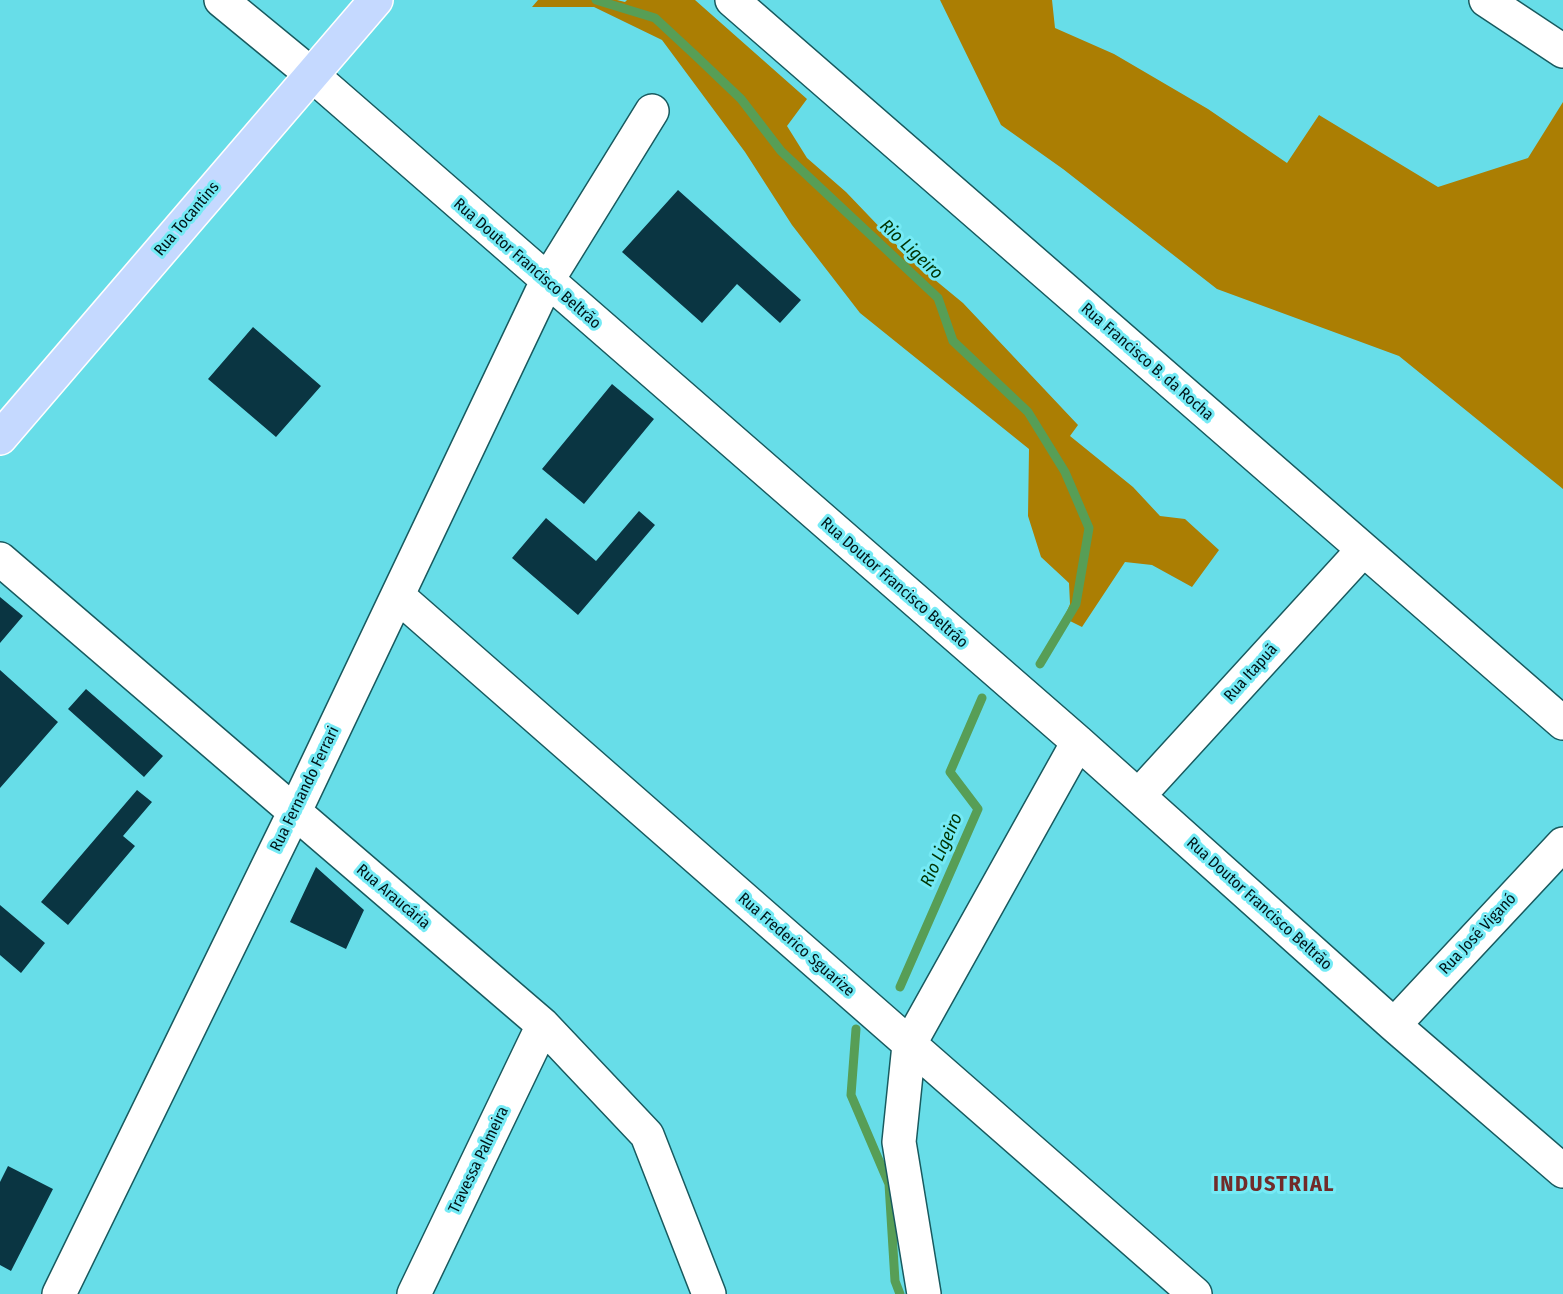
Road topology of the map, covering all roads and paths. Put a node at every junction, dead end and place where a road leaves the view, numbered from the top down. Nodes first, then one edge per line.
1 (221, 0) edge
2 (376, 0) edge
3 (732, 0) edge
4 (1486, 0) edge
5 (1563, 51) edge
6 (310, 74) junction
7 (652, 111) dead end
8 (547, 281) junction
9 (0, 438) edge
10 (1363, 550) junction
11 (0, 559) edge
12 (398, 596) junction
13 (1563, 723) edge
14 (1078, 742) junction
15 (1138, 795) junction
16 (294, 813) junction
17 (1563, 844) edge
18 (543, 1025) junction
19 (1394, 1025) junction
20 (909, 1045) junction
21 (1563, 1171) edge
22 (59, 1294) edge
23 (414, 1294) edge
24 (709, 1294) edge
25 (924, 1294) edge
26 (1195, 1294) edge

1 - 6 street, Rua Doutor Francisco Beltrão
2 - 6 main road, Rua Tocantins
3 - 10 street, Rua Francisco B. da Rocha
4 - 5 street
6 - 8 street, Rua Doutor Francisco Beltrão
6 - 9 main road, Rua Tocantins
7 - 8 street, Rua Fernando Ferrari
8 - 12 street, Rua Fernando Ferrari
8 - 14 street, Rua Doutor Francisco Beltrão
10 - 13 street, Rua Francisco B. da Rocha
10 - 15 street, Rua Itapuã
11 - 16 street, Rua Araucária
12 - 16 street, Rua Fernando Ferrari
12 - 20 street, Rua Frederico Sguarize
14 - 15 street, Rua Doutor Francisco Beltrão
14 - 20 street
15 - 19 street, Rua Doutor Francisco Beltrão
16 - 18 street, Rua Araucária
16 - 22 street, Rua Fernando Ferrari
17 - 19 street, Rua José Viganó
18 - 23 street, Travessa Palmeira
18 - 24 street, Rua Araucária
19 - 21 street, Rua Doutor Francisco Beltrão
20 - 25 street
20 - 26 street, Rua Frederico Sguarize

